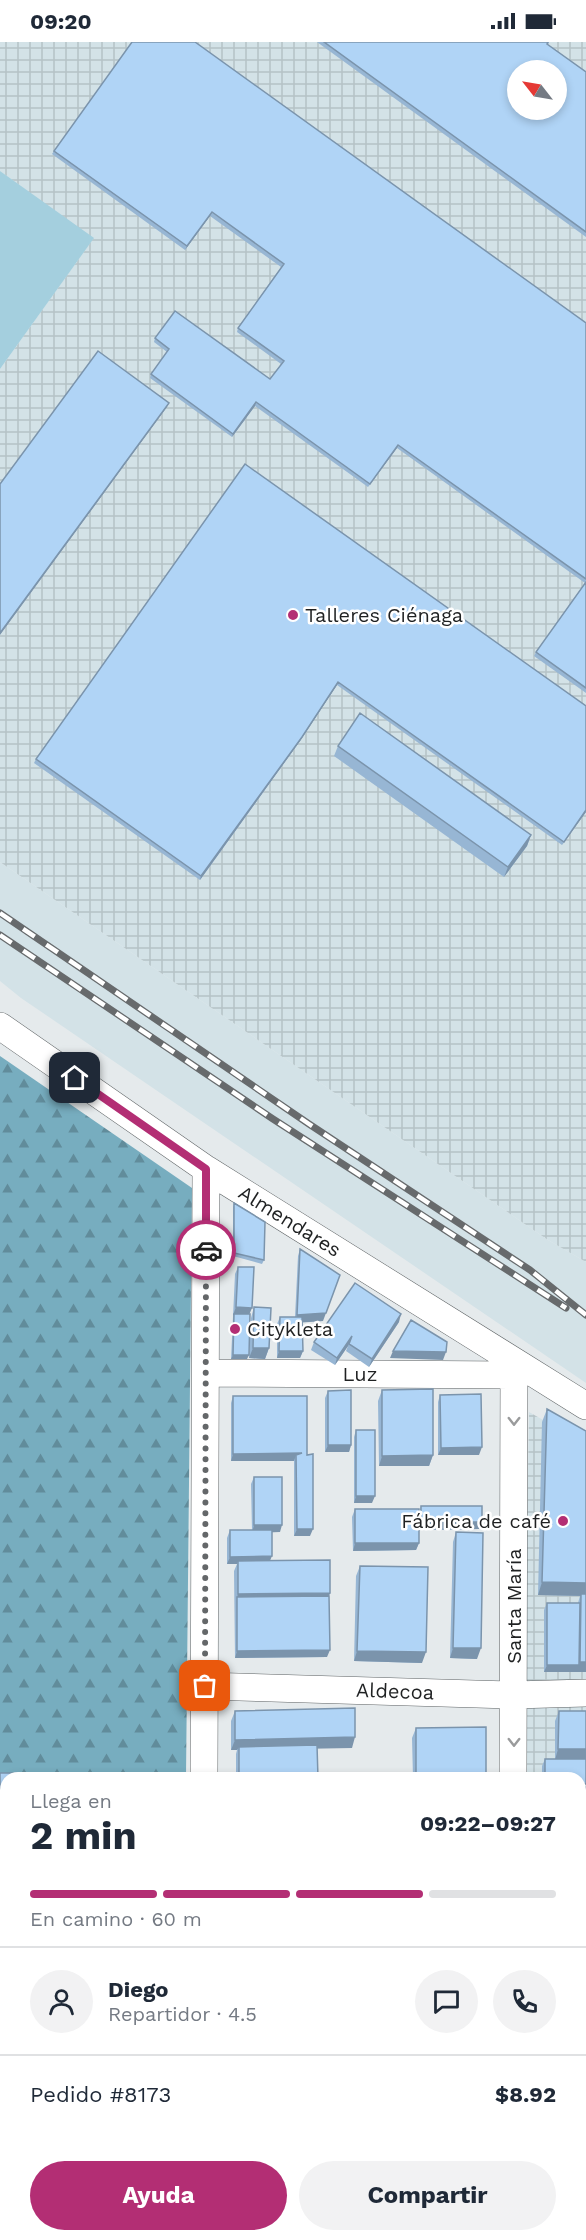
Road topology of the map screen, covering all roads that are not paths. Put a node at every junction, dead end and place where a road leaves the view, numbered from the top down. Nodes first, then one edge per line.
1 (0, 1026) edge
2 (206, 1169) junction
3 (514, 1369) junction
4 (206, 1373) junction
5 (586, 1406) edge
6 (205, 1686) junction
7 (586, 1693) edge
8 (514, 1695) junction
9 (204, 1772) edge
10 (513, 1772) edge

1 - 2 street, Almendares
2 - 3 street, Almendares
2 - 4 street
3 - 4 street, Luz
3 - 5 street, Almendares
3 -> 8 street, Santa María
4 - 6 street
6 - 8 street, Aldecoa
6 - 9 street
7 - 8 street, Aldecoa
8 -> 10 street, Santa María

